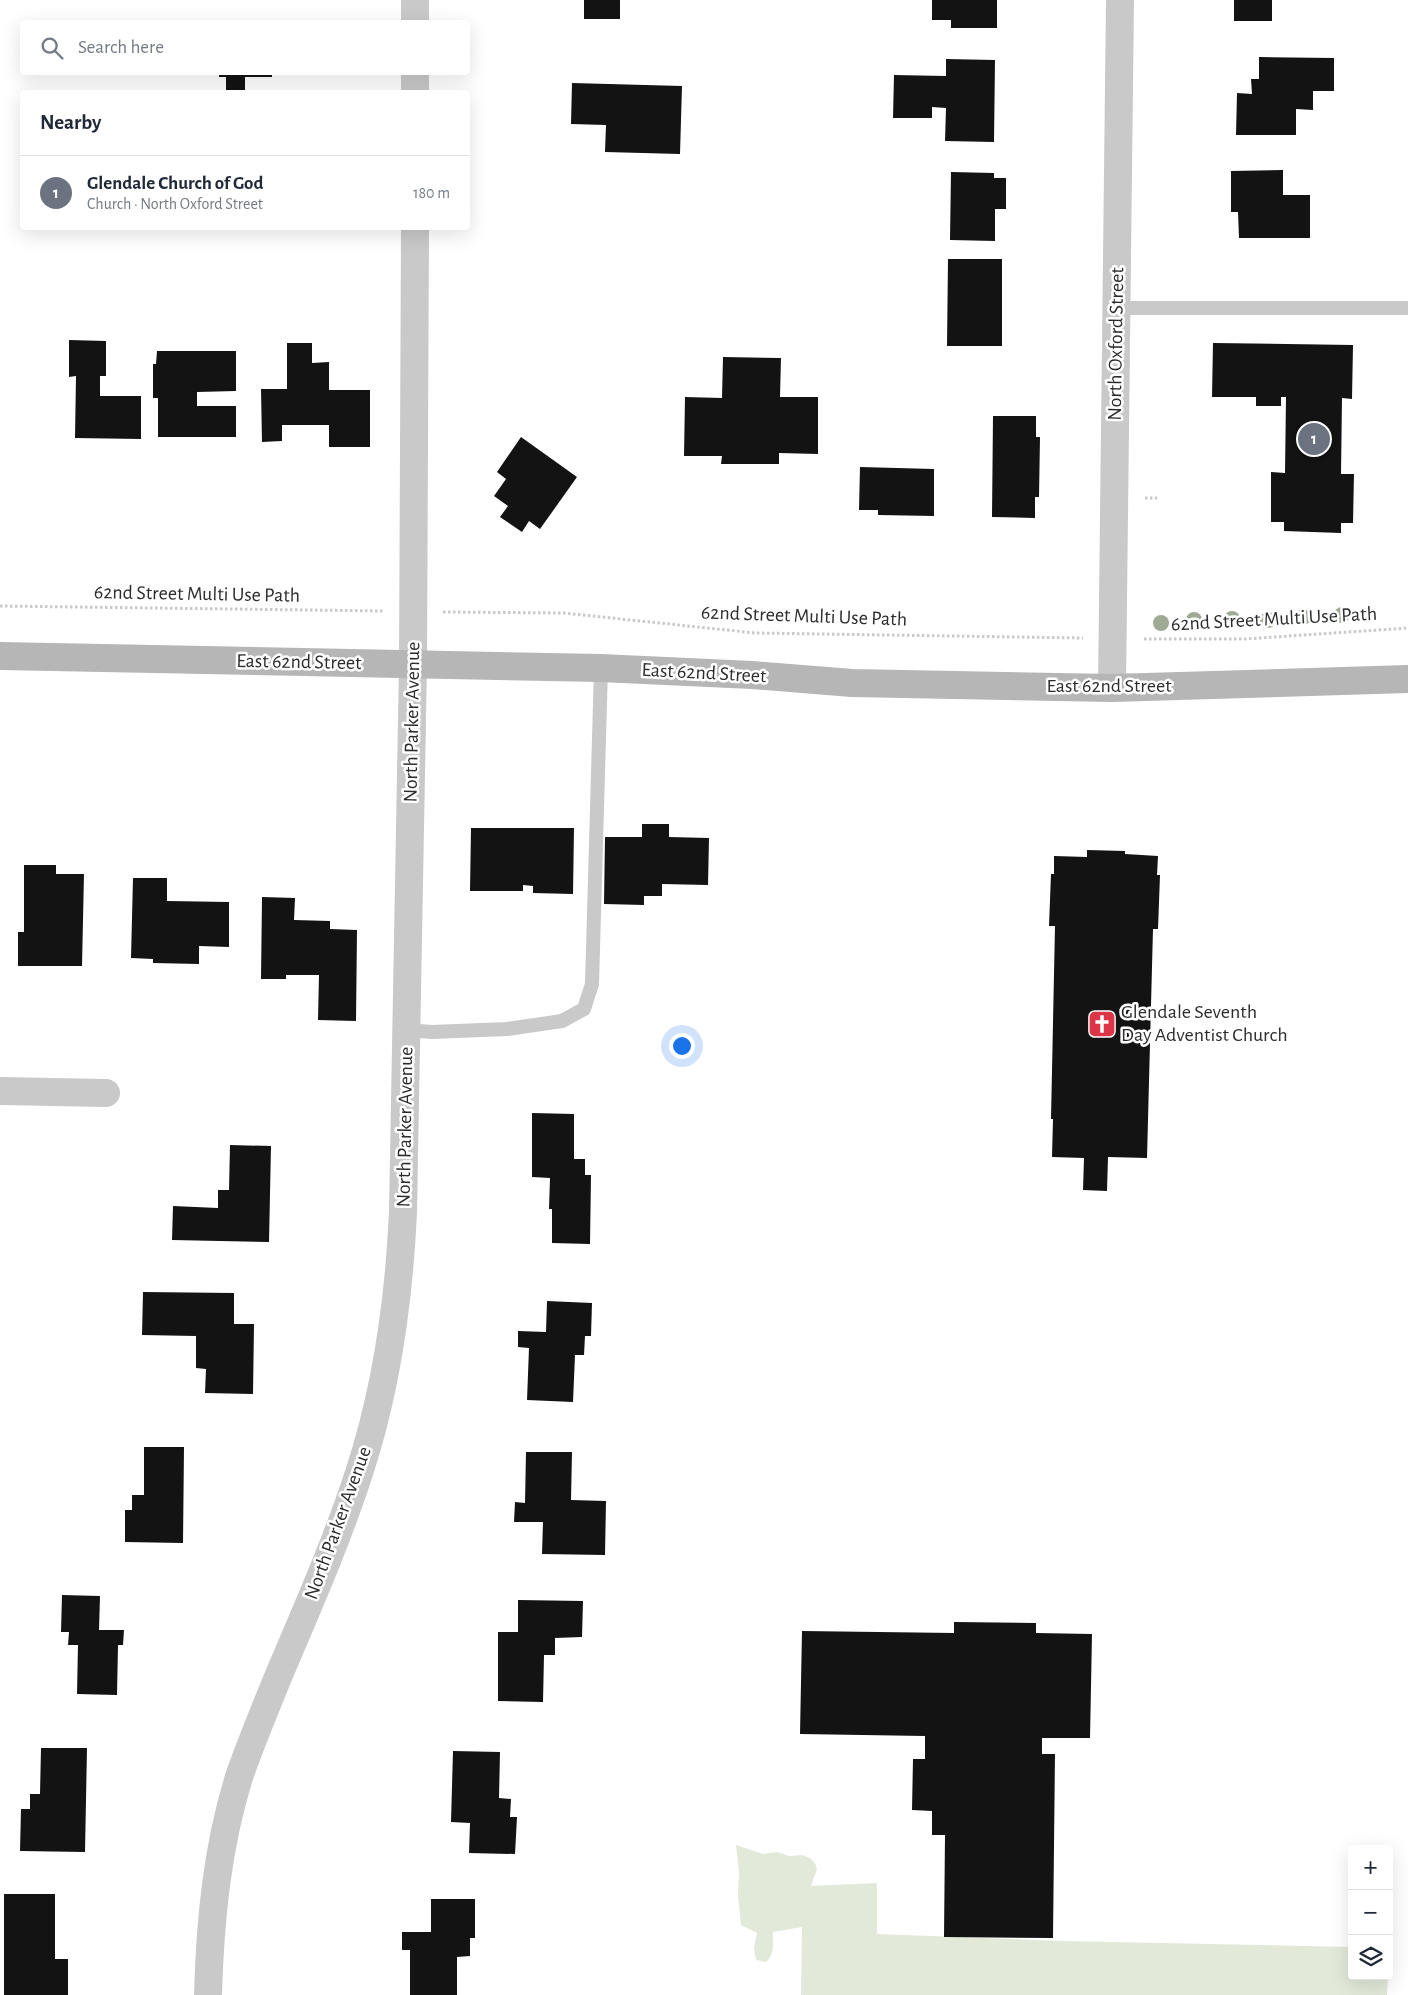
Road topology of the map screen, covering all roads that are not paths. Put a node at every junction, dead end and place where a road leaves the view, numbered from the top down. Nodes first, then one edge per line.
1 (416, 0) edge
2 (1120, 0) edge
3 (415, 20) edge
4 (415, 75) edge
5 (415, 90) edge
6 (415, 230) edge
7 (1116, 308) junction
8 (1408, 308) edge
9 (0, 656) edge
10 (414, 664) junction
11 (602, 668) junction
12 (1408, 679) edge
13 (1112, 688) junction
14 (407, 1030) junction
15 (0, 1091) edge
16 (106, 1093) dead end
17 (208, 1995) edge

1 - 3 street
2 - 7 street, North Oxford Street
4 - 5 street
6 - 10 street, North Parker Avenue
7 - 8 lane
7 - 13 street, North Oxford Street
9 - 10 street, East 62nd Street
10 - 11 street, East 62nd Street
10 - 14 street, North Parker Avenue
11 - 13 street, East 62nd Street
11 - 14 lane
12 - 13 street, East 62nd Street
14 - 17 street, North Parker Avenue
15 - 16 street

